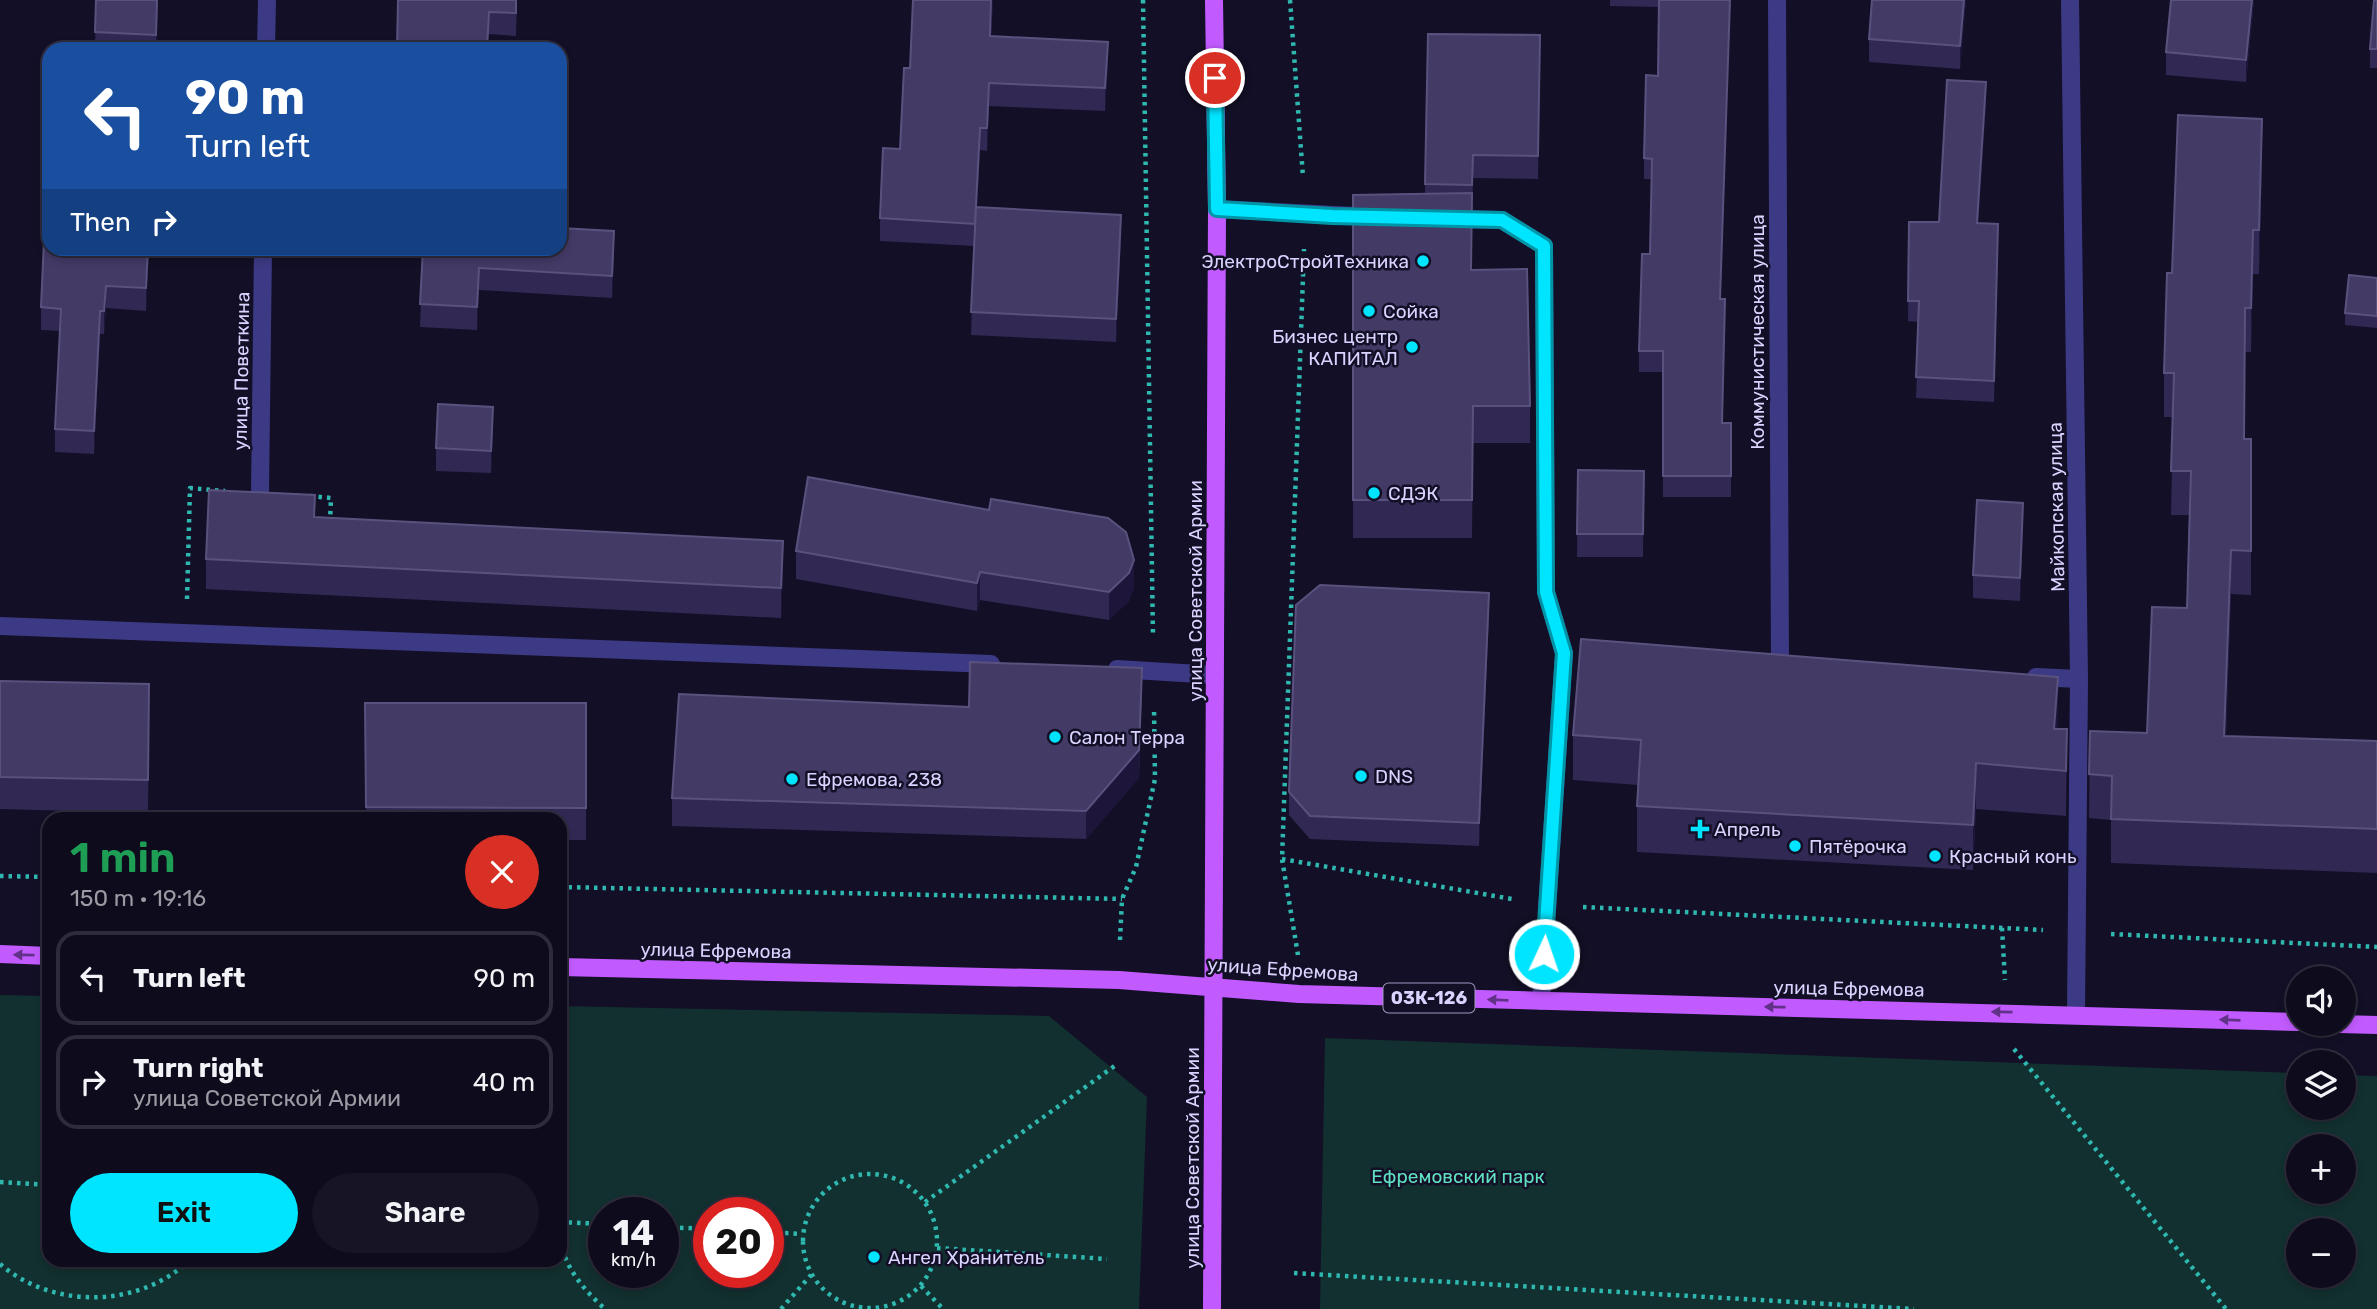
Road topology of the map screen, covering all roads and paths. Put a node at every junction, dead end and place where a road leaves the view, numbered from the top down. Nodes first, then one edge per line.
1 (267, 0) edge
2 (1143, 0) edge
3 (1214, 0) edge
4 (1290, 0) edge
5 (1777, 0) edge
6 (2070, 0) edge
7 (266, 42) edge
8 (1217, 209) junction
9 (1306, 215) junction
10 (1398, 218) edge
11 (1424, 218) edge
12 (263, 256) edge
13 (260, 493) junction
14 (330, 525) edge
15 (0, 626) edge
16 (186, 633) junction
17 (1016, 664) edge
18 (1780, 664) edge
19 (1098, 668) edge
20 (1153, 670) junction
21 (1215, 675) junction
22 (2011, 675) edge
23 (2079, 679) junction
24 (1282, 859) junction
25 (0, 876) edge
26 (42, 877) edge
27 (567, 887) edge
28 (1122, 899) junction
29 (1547, 905) junction
30 (2002, 928) junction
31 (2077, 932) junction
32 (1120, 940) dead end
33 (2377, 947) edge
34 (0, 954) edge
35 (1298, 955) dead end
36 (42, 956) edge
37 (567, 967) edge
38 (1214, 985) junction
39 (2005, 985) dead end
40 (1541, 1002) junction
41 (2076, 1014) junction
42 (2286, 1022) edge
43 (2356, 1024) edge
44 (2377, 1025) edge
45 (2007, 1040) dead end
46 (1116, 1065) dead end
47 (0, 1182) edge
48 (42, 1185) edge
49 (925, 1202) junction
50 (567, 1222) edge
51 (588, 1223) edge
52 (784, 1233) edge
53 (802, 1234) junction
54 (937, 1248) junction
55 (1107, 1259) dead end
56 (567, 1261) edge
57 (0, 1264) edge
58 (181, 1267) edge
59 (1294, 1273) dead end
60 (811, 1275) junction
61 (921, 1286) junction
62 (605, 1309) edge
63 (781, 1309) edge
64 (943, 1309) edge
65 (1212, 1309) edge
66 (1913, 1309) edge
67 (2225, 1309) edge

1 - 7 street
2 - 20 path
3 - 8 main road, улица Советской Армии
4 - 9 path
5 - 18 street, Коммунистическая улица
6 - 23 street, Майкопская улица
8 - 9 street
8 - 21 main road, улица Советской Армии
9 - 10 street
9 - 24 path
11 - 29 street
12 - 13 street, улица Поветкина
13 - 14 path
13 - 16 path
15 - 16 street
16 - 17 street
19 - 20 street
20 - 21 street
20 - 28 path
21 - 38 main road, улица Советской Армии
22 - 23 street
23 - 31 street, Майкопская улица
24 - 29 path
24 - 35 path
25 - 26 path
27 - 28 path
28 - 32 path
29 - 30 path
29 - 40 street
30 - 31 path
30 - 39 path
31 - 33 path
31 - 41 street, Майкопская улица
36 -> 34 main road
37 - 38 main road, улица Ефремова / 03К-126
40 -> 38 main road, улица Ефремова / 03К-126
38 - 65 main road, улица Советской Армии
41 -> 40 main road, улица Ефремова / 03К-126
42 -> 41 main road, улица Ефремова / 03К-126
43 - 44 main road
45 - 67 path
46 - 49 path
47 - 48 path
49 - 53 path
49 - 54 path
50 - 51 path
52 - 53 path
53 - 60 path
54 - 55 path
54 - 61 path
56 - 62 path
57 - 58 path
59 - 66 path
60 - 61 path
60 - 63 path
61 - 64 path

